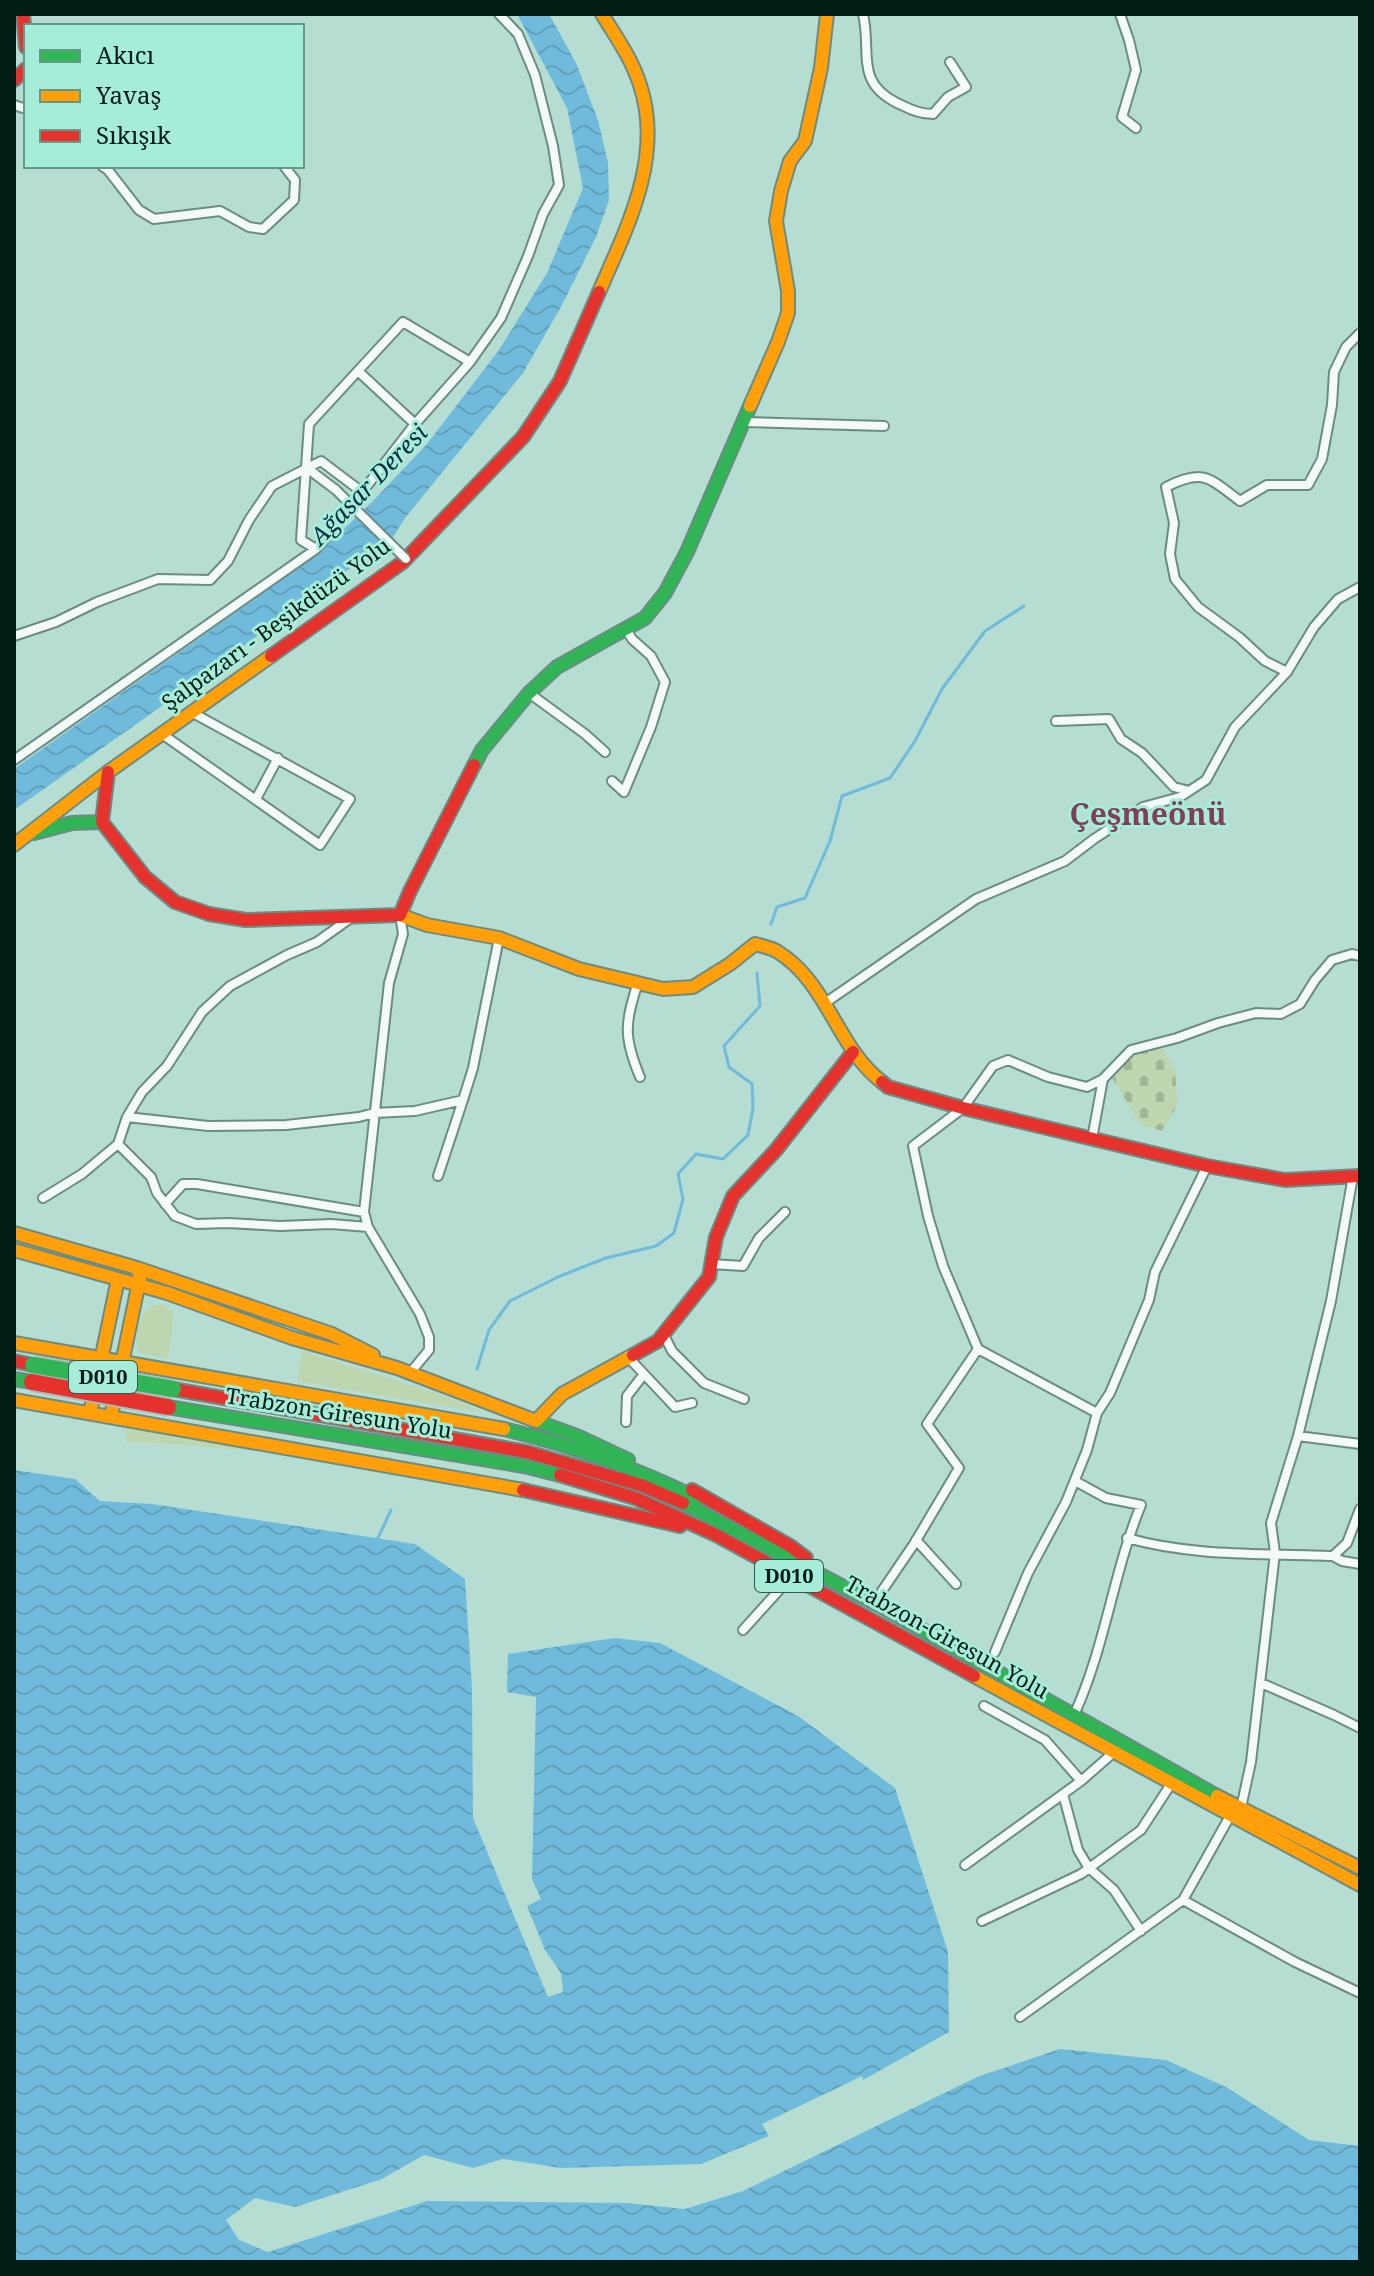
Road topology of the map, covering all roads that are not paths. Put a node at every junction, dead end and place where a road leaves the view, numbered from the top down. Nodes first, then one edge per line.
1 (499, 14) edge
2 (602, 14) edge
3 (827, 14) edge
4 (863, 14) edge
5 (1120, 14) edge
6 (950, 62) dead end
7 (1136, 128) dead end
8 (105, 168) edge
9 (286, 168) edge
10 (1360, 333) edge
11 (470, 362) junction
12 (358, 371) junction
13 (744, 422) junction
14 (415, 424) junction
15 (884, 426) dead end
16 (307, 468) junction
17 (362, 492) junction
18 (316, 549) junction
19 (406, 559) junction
20 (1360, 587) edge
21 (626, 629) junction
22 (14, 636) edge
23 (1287, 672) junction
24 (529, 693) junction
25 (193, 713) junction
26 (1056, 721) dead end
27 (162, 734) junction
28 (605, 752) dead end
29 (278, 758) junction
30 (14, 760) edge
31 (108, 772) junction
32 (612, 781) dead end
33 (1189, 791) junction
34 (256, 799) junction
35 (102, 822) junction
36 (20, 840) edge
37 (400, 915) junction
38 (352, 917) junction
39 (499, 938) junction
40 (1360, 956) edge
41 (638, 982) junction
42 (825, 1003) junction
43 (853, 1052) junction
44 (640, 1077) dead end
45 (1103, 1079) junction
46 (463, 1100) junction
47 (963, 1108) junction
48 (374, 1113) junction
49 (127, 1117) junction
50 (1092, 1139) junction
51 (118, 1144) junction
52 (1207, 1166) junction
53 (438, 1176) dead end
54 (1357, 1176) edge
55 (43, 1198) dead end
56 (165, 1204) junction
57 (364, 1212) junction
58 (785, 1212) dead end
59 (368, 1227) junction
60 (14, 1233) edge
61 (14, 1250) edge
62 (711, 1264) junction
63 (137, 1268) junction
64 (118, 1279) junction
65 (138, 1285) junction
66 (663, 1333) junction
67 (14, 1343) edge
68 (978, 1349) junction
69 (627, 1356) junction
70 (100, 1358) junction
71 (14, 1361) edge
72 (121, 1362) junction
73 (403, 1370) junction
74 (32, 1373) junction
75 (644, 1374) junction
76 (14, 1379) edge
77 (744, 1399) dead end
78 (14, 1400) edge
79 (692, 1403) dead end
80 (90, 1413) junction
81 (1097, 1413) junction
82 (111, 1416) junction
83 (536, 1421) junction
84 (626, 1422) dead end
85 (1298, 1436) junction
86 (1360, 1444) edge
87 (1075, 1481) junction
88 (1360, 1509) edge
89 (716, 1535) junction
90 (1127, 1538) junction
91 (916, 1540) junction
92 (1275, 1553) junction
93 (1333, 1556) junction
94 (806, 1558) junction
95 (1360, 1564) edge
96 (791, 1577) junction
97 (956, 1584) dead end
98 (882, 1607) junction
99 (743, 1630) dead end
100 (995, 1652) dead end
101 (1261, 1683) junction
102 (984, 1706) dead end
103 (1074, 1715) junction
104 (1360, 1728) edge
105 (1114, 1753) junction
106 (1081, 1781) junction
107 (1171, 1784) junction
108 (1063, 1794) junction
109 (1235, 1812) junction
110 (965, 1865) dead end
111 (1089, 1868) junction
112 (1360, 1868) edge
113 (1360, 1885) edge
114 (1183, 1900) junction
115 (982, 1921) dead end
116 (1141, 1931) junction
117 (1360, 1993) edge
118 (1020, 2017) dead end

1 - 11 street
2 - 19 main road, Şalpazarı - Beşikdüzü Yolu
3 - 13 main road
4 - 6 street
5 - 7 street
8 - 9 street
10 - 23 street
11 - 12 street
11 - 14 street
12 - 14 street
12 - 16 street
13 - 15 street
13 - 21 main road
14 - 17 street
16 - 17 street
16 - 18 street
16 - 19 street, bridge
16 - 22 street
17 - 18 street
18 - 30 street
19 - 25 main road, Şalpazarı - Beşikdüzü Yolu
20 - 23 street
21 - 24 main road
21 - 32 street
23 - 33 street
24 - 28 street
24 - 37 main road
25 - 27 main road, Şalpazarı - Beşikdüzü Yolu
25 - 29 street
26 - 33 street
27 - 31 main road, Şalpazarı - Beşikdüzü Yolu
27 - 34 street
29 - 34 street
29 - 34 street
31 - 35 main road
31 - 36 main road, Şalpazarı - Beşikdüzü Yolu
33 - 42 street
35 - 36 main road
35 - 38 main road
37 - 38 main road
37 - 39 main road
37 - 48 street
38 - 49 street
39 - 41 main road
39 - 46 street
40 - 45 street
41 - 42 main road
41 - 44 street
42 - 43 main road
43 - 47 main road
43 - 62 main road
45 - 47 street
45 - 50 street
46 - 48 street
46 - 53 street
47 - 50 main road
47 - 68 street
48 - 49 street
48 - 57 street
49 - 51 street
50 - 52 main road
51 - 55 street
51 - 56 street
52 - 54 main road
52 - 81 street
54 - 85 street
56 - 57 street
56 - 59 street
57 - 59 street
58 - 62 street
59 - 73 street
60 - 63 main road
61 - 64 main road
62 - 66 main road
63 - 65 main road
63 - 73 main road
64 - 65 main road
64 - 70 main road
65 - 72 main road
65 - 73 main road
66 - 69 main road
66 - 77 street
67 - 70 main road
68 - 81 street
68 - 91 street
69 - 75 street
69 - 83 main road
70 - 72 main road
70 - 80 main road
71 - 74 main road, D010
72 - 82 main road
72 - 94 main road
73 - 83 main road
74 - 76 main road, D010
74 - 89 main road, Trabzon-Giresun Yolu / D010, bridge
74 - 98 main road, Trabzon-Giresun Yolu / D010, bridge
75 - 79 street
75 - 84 street
78 - 80 main road
80 - 82 main road
81 - 87 street
82 - 89 main road
83 - 94 main road
85 - 86 street
85 - 92 street
87 - 90 street
87 - 100 street
88 - 93 street
89 - 96 main road, Trabzon-Giresun Yolu / D010
90 - 92 street
90 - 103 street
91 - 97 street
91 - 98 street
92 - 93 street
92 - 101 street
93 - 95 street
94 - 98 main road
96 - 99 street
96 - 105 main road, Trabzon-Giresun Yolu / D010
98 - 103 main road, Trabzon-Giresun Yolu / D010
101 - 104 street
101 - 109 street
102 - 106 street
103 - 109 main road, Trabzon-Giresun Yolu / D010
105 - 106 street
105 - 107 main road, Trabzon-Giresun Yolu / D010
106 - 108 street
107 - 109 main road, Trabzon-Giresun Yolu / D010
107 - 111 street
108 - 110 street
108 - 111 street
109 - 112 main road, Trabzon-Giresun Yolu / D010
109 - 113 main road, Trabzon-Giresun Yolu / D010
109 - 114 street
111 - 115 street
111 - 116 street
114 - 116 street
114 - 117 street
116 - 118 street

